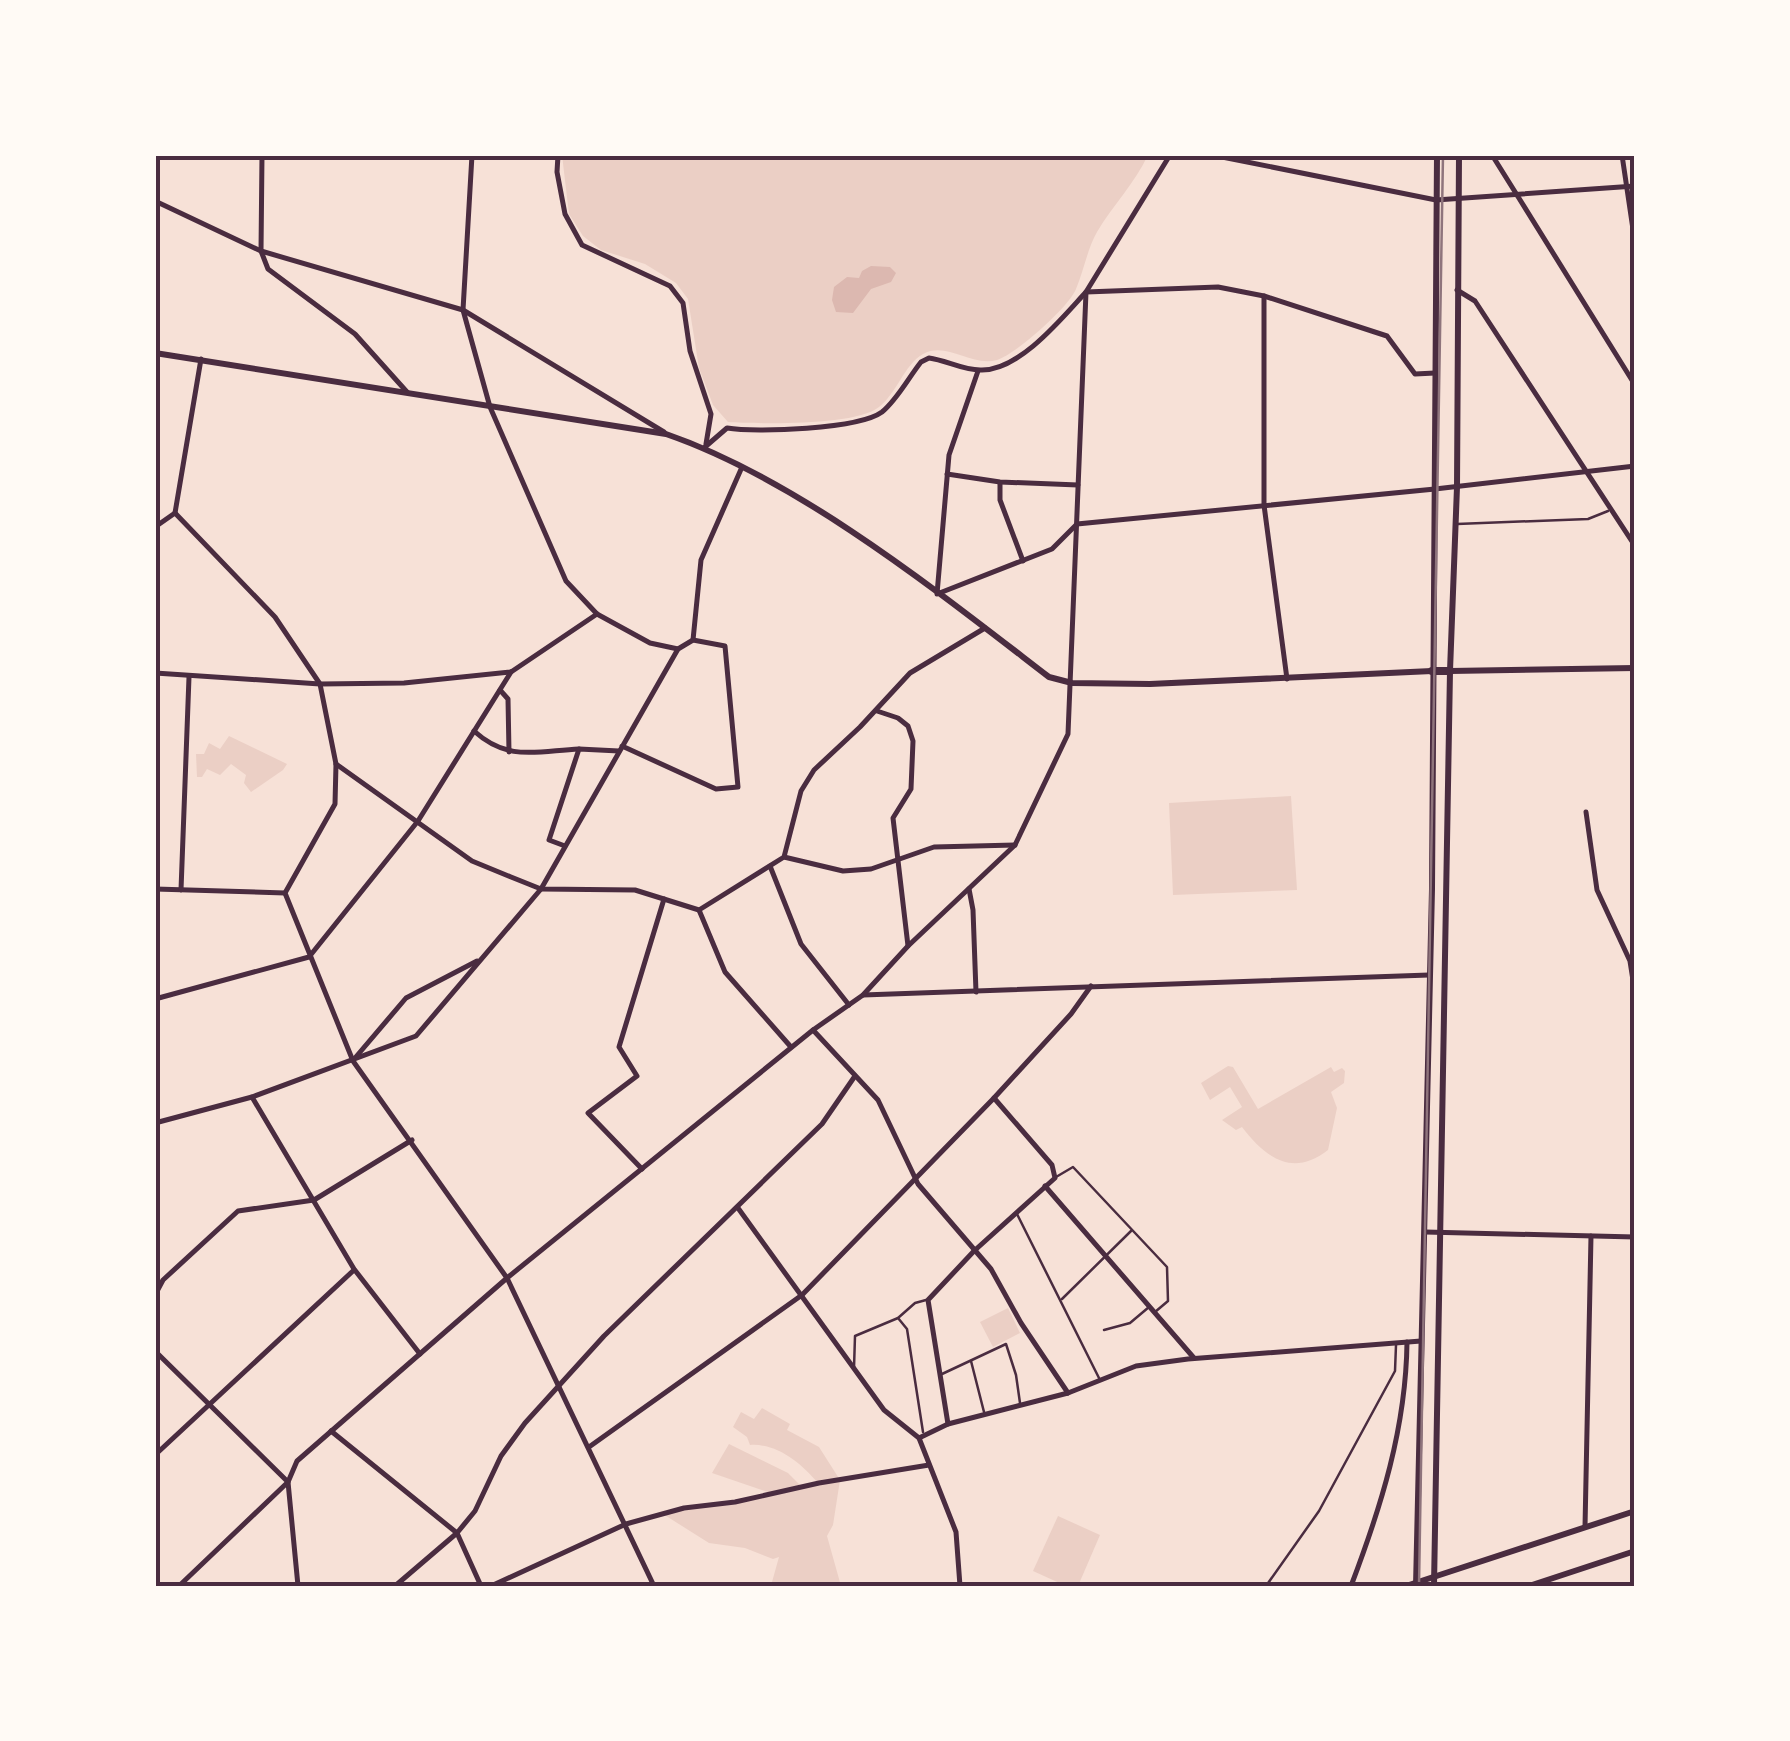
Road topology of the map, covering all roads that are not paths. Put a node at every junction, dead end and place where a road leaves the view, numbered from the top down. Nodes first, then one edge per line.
1 (262, 155) edge
2 (472, 155) edge
3 (558, 155) edge
4 (1170, 155) edge
5 (1212, 155) edge
6 (1264, 155) edge
7 (1437, 155) edge
8 (1458, 155) edge
9 (1492, 155) edge
10 (1622, 155) edge
11 (1263, 165) junction
12 (1631, 186) edge
13 (1517, 195) junction
14 (1457, 198) junction
15 (1436, 200) junction
16 (155, 201) edge
17 (1635, 243) edge
18 (260, 251) junction
19 (1457, 290) junction
20 (1086, 292) junction
21 (1264, 296) junction
22 (463, 310) junction
23 (155, 352) edge
24 (200, 359) junction
25 (978, 371) junction
26 (1436, 373) junction
27 (1635, 385) edge
28 (408, 392) junction
29 (490, 406) junction
30 (666, 434) junction
31 (705, 448) junction
32 (743, 465) junction
33 (1635, 466) edge
34 (1584, 472) junction
35 (947, 474) junction
36 (1000, 482) junction
37 (1078, 485) junction
38 (1457, 487) junction
39 (1435, 489) junction
40 (1264, 505) junction
41 (1610, 510) junction
42 (174, 513) junction
43 (1077, 524) junction
44 (1456, 524) junction
45 (155, 527) edge
46 (1635, 546) edge
47 (1023, 560) junction
48 (937, 594) junction
49 (598, 614) junction
50 (986, 628) junction
51 (693, 640) junction
52 (678, 649) junction
53 (1635, 668) edge
54 (1450, 670) junction
55 (1432, 671) junction
56 (511, 672) junction
57 (155, 674) edge
58 (189, 677) junction
59 (1286, 679) junction
60 (320, 684) junction
61 (1072, 684) junction
62 (500, 690) junction
63 (875, 711) junction
64 (474, 731) junction
65 (579, 748) junction
66 (621, 748) junction
67 (508, 752) junction
68 (336, 764) junction
69 (1586, 812) dead end
70 (418, 821) junction
71 (1015, 845) junction
72 (565, 846) junction
73 (784, 857) junction
74 (898, 860) junction
75 (770, 866) junction
76 (541, 888) junction
77 (969, 888) junction
78 (155, 889) edge
79 (182, 890) junction
80 (285, 893) junction
81 (664, 899) junction
82 (699, 910) junction
83 (908, 946) junction
84 (309, 957) junction
85 (480, 960) junction
86 (1429, 975) junction
87 (1091, 986) junction
88 (976, 992) junction
89 (1635, 993) edge
90 (862, 995) junction
91 (155, 999) edge
92 (849, 1004) junction
93 (812, 1030) junction
94 (791, 1047) junction
95 (353, 1061) junction
96 (855, 1076) junction
97 (252, 1098) junction
98 (994, 1098) junction
99 (155, 1124) edge
100 (412, 1140) junction
101 (642, 1169) junction
102 (1054, 1178) junction
103 (916, 1180) junction
104 (1045, 1186) junction
105 (314, 1200) junction
106 (738, 1208) junction
107 (1016, 1212) junction
108 (1132, 1230) junction
109 (1425, 1232) junction
110 (1440, 1232) junction
111 (1591, 1236) junction
112 (1635, 1237) edge
113 (974, 1251) junction
114 (1106, 1257) junction
115 (354, 1269) junction
116 (507, 1278) junction
117 (155, 1294) edge
118 (802, 1294) junction
119 (928, 1300) junction
120 (1061, 1300) junction
121 (1150, 1306) junction
122 (1155, 1312) junction
123 (898, 1318) junction
124 (1104, 1330) dead end
125 (1407, 1342) junction
126 (1421, 1342) junction
127 (1396, 1343) junction
128 (155, 1351) edge
129 (420, 1354) junction
130 (1194, 1358) junction
131 (971, 1360) junction
132 (854, 1370) junction
133 (940, 1374) junction
134 (1100, 1380) junction
135 (559, 1386) junction
136 (1068, 1394) junction
137 (210, 1406) junction
138 (1020, 1406) junction
139 (985, 1415) junction
140 (948, 1424) junction
141 (331, 1431) junction
142 (921, 1437) junction
143 (589, 1447) junction
144 (155, 1456) edge
145 (929, 1465) junction
146 (288, 1482) junction
147 (1635, 1511) edge
148 (626, 1524) junction
149 (1585, 1528) junction
150 (457, 1534) junction
151 (1635, 1551) edge
152 (1434, 1581) edge
153 (1416, 1584) edge
154 (179, 1586) edge
155 (298, 1586) edge
156 (395, 1586) edge
157 (482, 1586) edge
158 (492, 1586) edge
159 (654, 1586) edge
160 (960, 1586) edge
161 (1266, 1586) edge
162 (1351, 1586) edge
163 (1406, 1586) edge
164 (1529, 1586) edge

1 - 18 street
2 - 22 street
3 - 31 street
4 - 20 street
5 - 11 street
6 - 11 street
7 - 15 main road
8 - 14 main road
9 - 13 street
10 - 12 street
11 - 15 street
12 - 13 street
12 - 17 street
13 - 14 street
13 - 27 street
14 - 15 street
14 - 19 main road
15 - 26 main road
16 - 18 street
18 - 22 street
18 - 28 street
19 - 34 street
19 - 38 main road
20 - 21 street
20 - 25 street
20 - 37 street
21 - 26 street
21 - 40 street
22 - 29 street
22 - 30 street
23 - 24 main road
24 - 28 main road
24 - 42 street
25 - 31 street
25 - 35 street
26 - 39 main road
28 - 29 main road
29 - 30 main road
29 - 49 street
30 - 31 main road
31 - 32 main road
32 - 48 main road
32 - 51 street
33 - 34 street
34 - 38 street
34 - 41 street
35 - 36 street
35 - 48 street
36 - 37 street
36 - 47 street
37 - 43 street
38 - 39 street
38 - 44 main road
39 - 40 street
39 - 55 main road
40 - 43 street
40 - 59 street
41 - 44 lane
41 - 46 street
42 - 45 street
42 - 60 street
43 - 47 street
43 - 61 street
44 - 54 main road
47 - 48 street
48 - 50 main road
49 - 52 street
49 - 56 street
50 - 61 main road
50 - 63 street
51 - 52 street
51 - 66 street
52 - 66 street
53 - 54 main road
54 - 55 main road
54 - 110 main road
55 - 59 main road
55 - 86 main road
56 - 60 street
56 - 62 street
57 - 58 street
58 - 60 street
58 - 79 street
59 - 61 main road
60 - 68 street
61 - 71 street
62 - 64 street
62 - 67 street
63 - 73 street
63 - 74 street
64 - 67 street
64 - 70 street
65 - 66 street
65 - 67 street
65 - 72 street
66 - 72 street
68 - 70 street
68 - 80 street
69 - 89 street
70 - 76 street
70 - 84 street
71 - 74 street
71 - 77 street
72 - 76 street
73 - 74 street
73 - 75 street
74 - 83 street
75 - 82 street
75 - 92 street
76 - 81 street
76 - 85 street
77 - 83 street
77 - 88 street
78 - 79 street
79 - 80 street
80 - 84 street
81 - 82 street
81 - 101 street
82 - 94 street
83 - 90 street
84 - 91 street
84 - 95 street
85 - 95 street
85 - 95 street
86 - 87 street
86 - 109 main road
87 - 88 street
87 - 98 street
88 - 90 street
90 - 92 street
92 - 93 street
93 - 94 street
93 - 96 street
94 - 101 street
95 - 97 street
95 - 100 street
96 - 103 street
96 - 106 street
97 - 99 street
97 - 105 street
98 - 102 street
98 - 103 street
100 - 105 street
100 - 116 street
101 - 116 street
102 - 104 street
102 - 108 lane
103 - 113 street
103 - 118 street
104 - 107 street
104 - 114 street
105 - 115 street
105 - 117 street
106 - 118 street
106 - 135 street
107 - 113 street
107 - 120 lane
108 - 114 lane
108 - 122 lane
109 - 110 street
109 - 126 main road
110 - 111 street
110 - 152 main road
111 - 112 street
111 - 149 street
113 - 119 street
113 - 136 street
114 - 120 lane
114 - 121 street
115 - 129 street
115 - 137 street
116 - 129 street
116 - 135 street
118 - 132 street
118 - 143 street
119 - 123 lane
119 - 133 street
120 - 134 lane
121 - 122 street
121 - 124 lane
122 - 130 street
123 - 132 lane
123 - 142 lane
125 - 126 street
125 - 127 street
125 - 162 street
126 - 153 main road
127 - 130 street
127 - 161 lane
128 - 137 street
129 - 141 street
130 - 134 street
131 - 133 lane
131 - 138 lane
131 - 139 lane
132 - 142 street
133 - 140 street
134 - 136 street
135 - 143 street
135 - 150 street
136 - 138 street
137 - 144 street
137 - 146 street
138 - 139 street
139 - 140 street
140 - 142 street
141 - 146 street
141 - 150 street
142 - 145 street
143 - 148 street
145 - 148 street
145 - 160 street
146 - 154 street
146 - 155 street
147 - 149 main road
148 - 158 street
148 - 159 street
149 - 152 main road
150 - 156 street
150 - 157 street
151 - 164 main road
152 - 153 main road
153 - 163 main road

